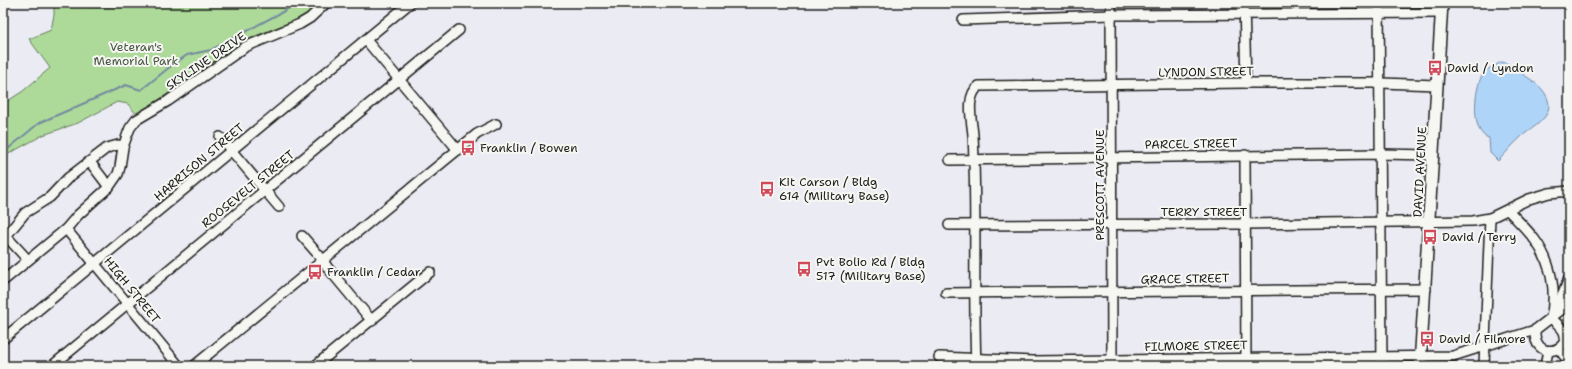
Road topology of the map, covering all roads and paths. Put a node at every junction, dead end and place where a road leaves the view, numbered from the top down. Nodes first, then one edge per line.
1 (326, 3) edge
2 (410, 3) edge
3 (1111, 3) edge
4 (1244, 3) edge
5 (1380, 3) edge
6 (1442, 8) edge
7 (1244, 13) junction
8 (1379, 13) junction
9 (1111, 15) junction
10 (963, 20) dead end
11 (459, 30) dead end
12 (366, 40) junction
13 (399, 80) junction
14 (1246, 83) junction
15 (1380, 83) junction
16 (1111, 85) junction
17 (1438, 85) junction
18 (496, 124) dead end
19 (220, 137) dead end
20 (124, 146) junction
21 (231, 150) junction
22 (458, 150) junction
23 (1380, 154) junction
24 (1245, 155) junction
25 (1433, 155) junction
26 (1112, 157) junction
27 (950, 160) dead end
28 (974, 160) junction
29 (90, 162) junction
30 (109, 187) junction
31 (265, 191) junction
32 (1569, 191) edge
33 (279, 207) dead end
34 (1508, 210) junction
35 (1490, 218) junction
36 (1381, 221) junction
37 (1430, 222) junction
38 (1112, 224) junction
39 (1245, 224) junction
40 (949, 225) dead end
41 (975, 226) junction
42 (66, 229) junction
43 (302, 236) dead end
44 (4, 237) edge
45 (28, 260) junction
46 (323, 260) junction
47 (95, 264) junction
48 (430, 272) dead end
49 (1569, 278) edge
50 (3, 281) edge
51 (1426, 289) junction
52 (1247, 290) junction
53 (1382, 290) junction
54 (975, 292) junction
55 (1112, 292) junction
56 (946, 293) dead end
57 (127, 304) junction
58 (1569, 304) edge
59 (1551, 318) junction
60 (372, 321) junction
61 (1535, 330) junction
62 (3, 339) edge
63 (1486, 346) junction
64 (1559, 349) junction
65 (1548, 351) junction
66 (1382, 356) junction
67 (939, 357) dead end
68 (1246, 362) edge
69 (1421, 362) edge
70 (1569, 362) edge
71 (976, 363) edge
72 (1112, 363) edge
73 (52, 366) edge
74 (179, 366) edge
75 (194, 366) edge
76 (315, 366) edge
77 (1382, 366) edge
78 (1484, 366) edge
79 (1545, 366) edge

1 - 20 street, SKYLINE DRIVE
2 - 12 street, HARRISON STREET
3 - 9 street, PRESCOTT AVENUE
4 - 7 street
5 - 8 street
6 - 8 street
6 - 17 main road, DAVID AVENUE
7 - 8 street
7 - 9 street
7 - 14 street
8 - 15 street
9 - 10 street
9 - 16 street, PRESCOTT AVENUE
11 - 13 street, ROOSEVELT STREET
12 - 13 street
12 - 21 street, HARRISON STREET
13 - 22 street
13 - 31 street, ROOSEVELT STREET
14 - 15 street, LYNDON STREET
14 - 16 street, LYNDON STREET
15 - 17 street, LYNDON STREET
15 - 23 street
16 - 26 street, PRESCOTT AVENUE
16 - 28 street, LYNDON STREET
17 - 25 main road, DAVID AVENUE
18 - 22 street
19 - 21 street
20 - 29 street
20 - 30 street
21 - 31 street
21 - 47 street, HARRISON STREET
22 - 46 street
23 - 24 street, PARCEL STREET
23 - 25 street, PARCEL STREET
23 - 36 street
24 - 26 street, PARCEL STREET
24 - 39 street
25 - 37 main road, DAVID AVENUE
26 - 28 street, PARCEL STREET
26 - 38 street, PRESCOTT AVENUE
27 - 28 street, PARCEL STREET
28 - 41 street
29 - 30 street
29 - 44 street
30 - 42 street
31 - 33 street
31 - 57 street, ROOSEVELT STREET
32 - 34 street, TERRY STREET
34 - 35 street, TERRY STREET
34 - 59 street
35 - 37 street, TERRY STREET
35 - 63 street
36 - 37 street, TERRY STREET
36 - 39 street, TERRY STREET
36 - 53 street
37 - 51 main road, DAVID AVENUE
38 - 39 street, TERRY STREET
38 - 41 street, TERRY STREET
38 - 55 street, PRESCOTT AVENUE
39 - 52 street
40 - 41 street, TERRY STREET
41 - 54 street
42 - 45 street
42 - 47 street, HIGH STREET
43 - 46 street
44 - 45 street
45 - 50 street
46 - 60 street
46 - 75 street
47 - 57 street, HIGH STREET
47 - 62 street, HARRISON STREET
48 - 60 street
49 - 59 street
51 - 53 street, GRACE STREET
51 - 69 main road, DAVID AVENUE
52 - 53 street, GRACE STREET
52 - 55 street, GRACE STREET
52 - 68 street
53 - 66 street
54 - 55 street, GRACE STREET
54 - 56 street, GRACE STREET
54 - 71 street
55 - 72 street, PRESCOTT AVENUE
57 - 73 street, ROOSEVELT STREET
57 - 74 street, HIGH STREET
58 - 59 street
59 - 61 street
59 - 64 street
60 - 76 street
61 - 63 street, FILMORE STREET
61 - 65 street
63 - 69 street, FILMORE STREET
63 - 78 street
64 - 65 street
64 - 70 street
65 - 79 street
66 - 68 street, FILMORE STREET
66 - 69 street, FILMORE STREET
66 - 77 street
67 - 71 street, FILMORE STREET
68 - 72 street, FILMORE STREET
71 - 72 street, FILMORE STREET

